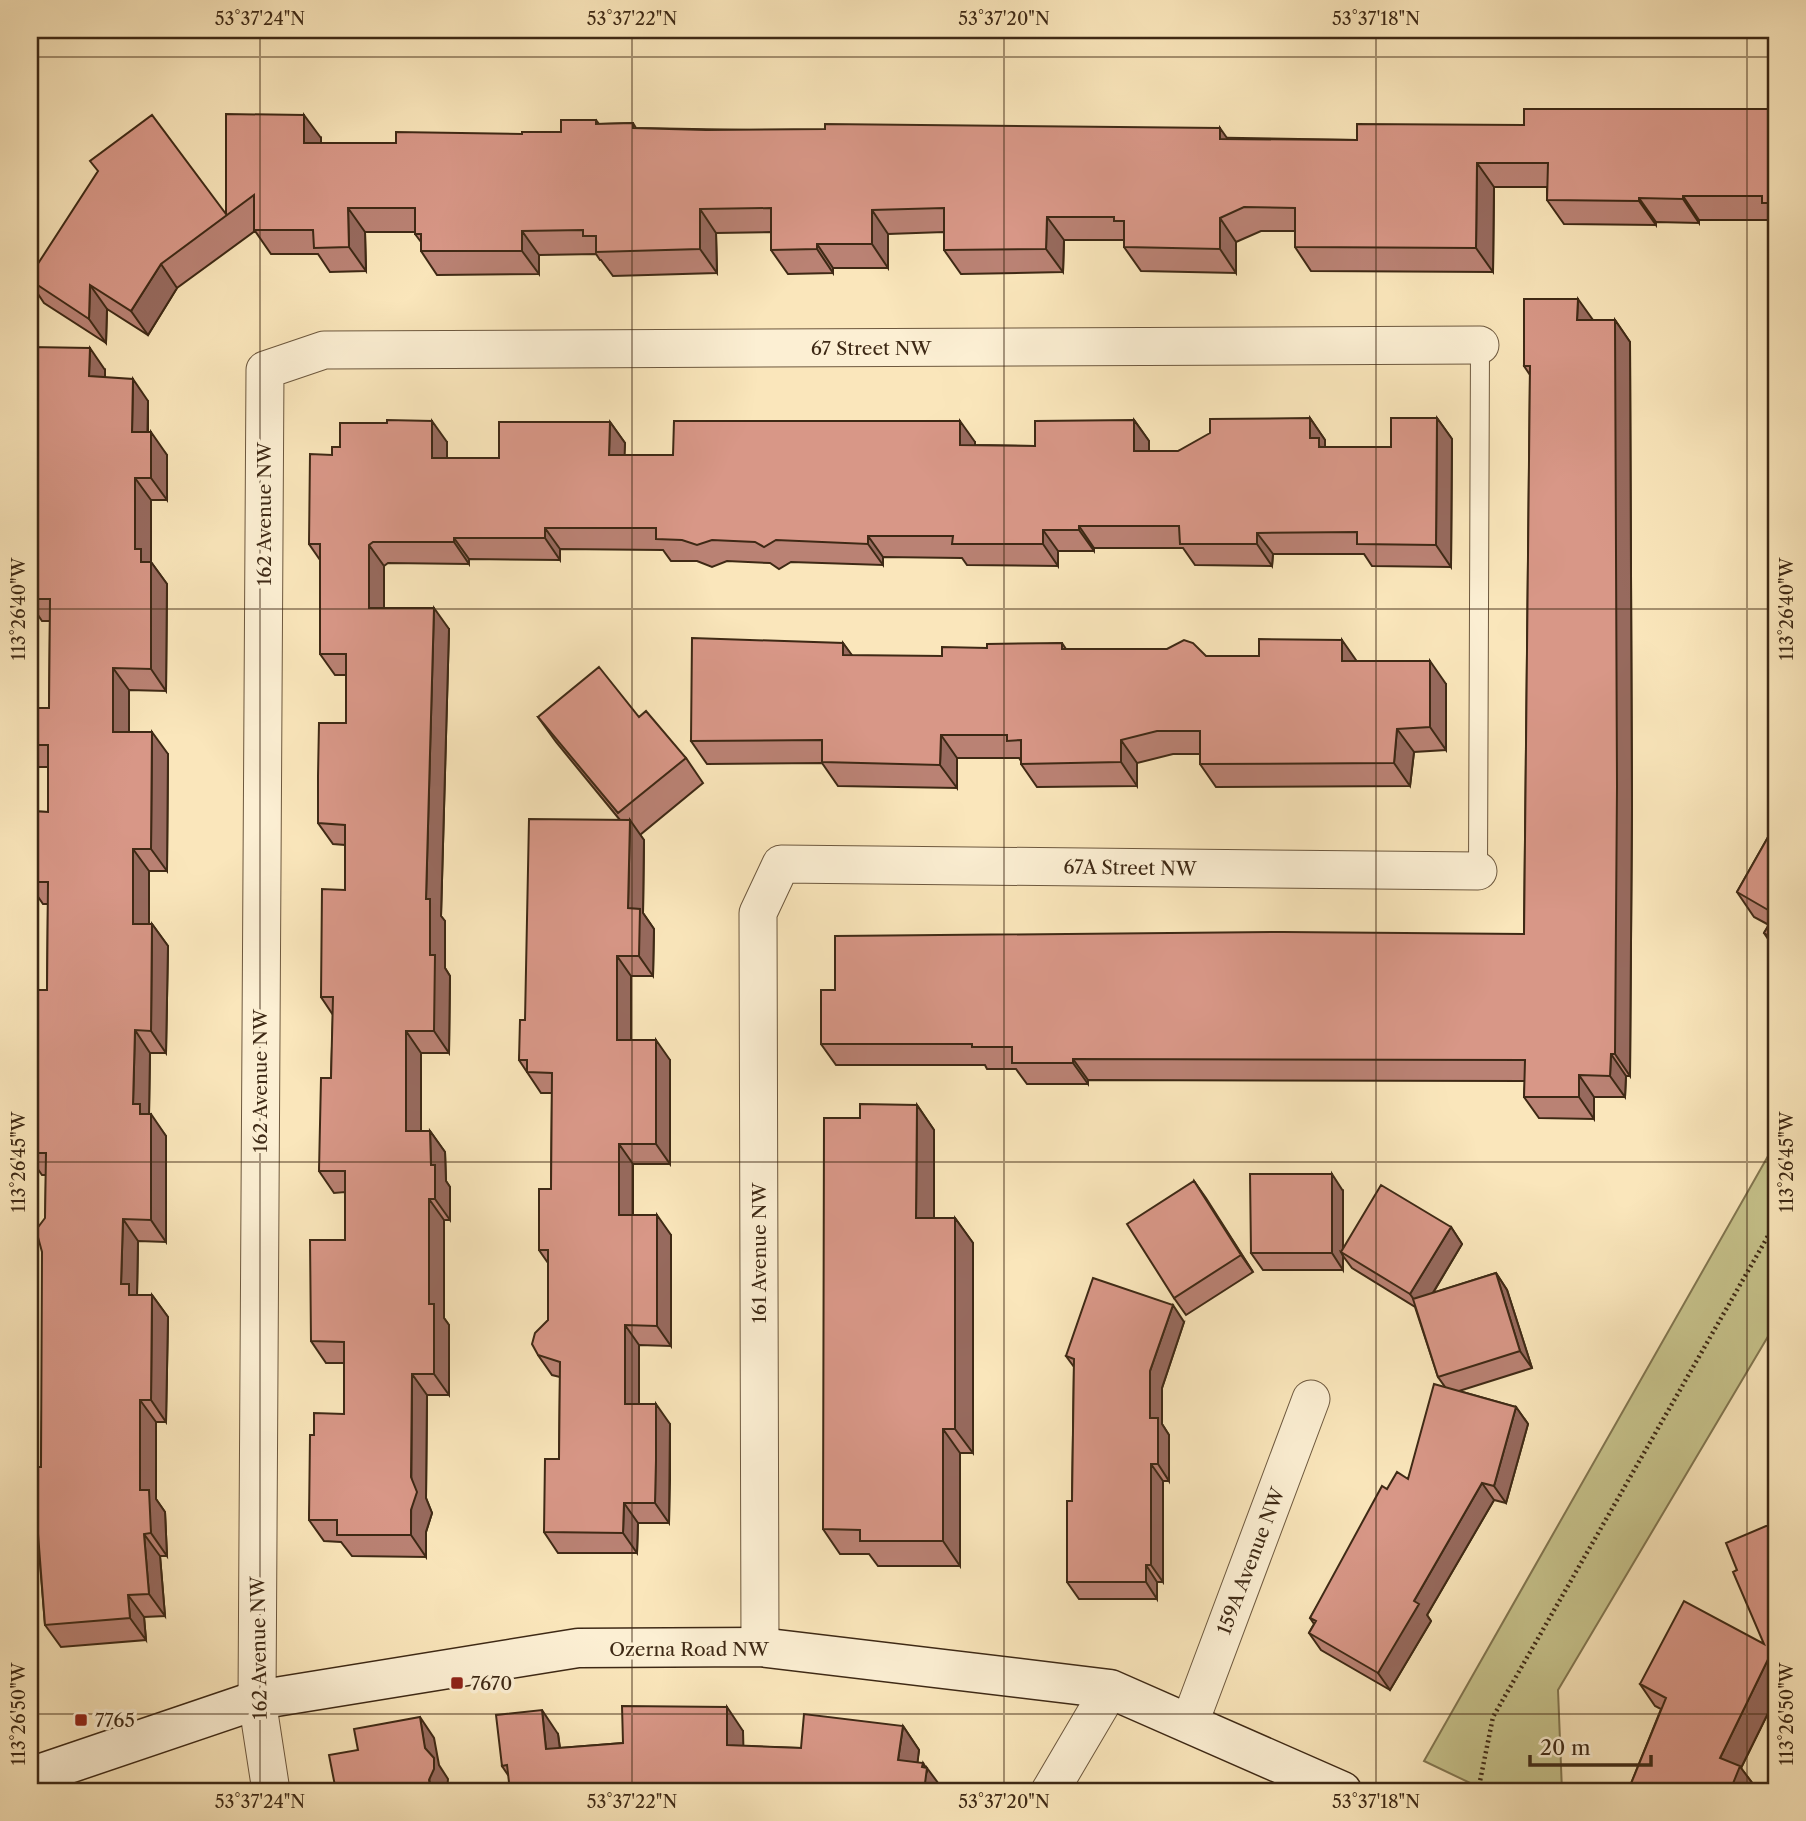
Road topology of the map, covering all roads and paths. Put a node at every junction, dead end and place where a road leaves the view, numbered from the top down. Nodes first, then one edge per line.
1 (1480, 345) joint
2 (265, 370) joint
3 (781, 864) joint
4 (1478, 872) joint
5 (1776, 1222) edge
6 (1311, 1399) dead end
7 (760, 1647) junction
8 (1111, 1689) junction
9 (257, 1700) junction
10 (1190, 1722) junction
11 (30, 1777) edge
12 (271, 1791) edge
13 (1050, 1791) edge
14 (1342, 1791) edge
15 (1478, 1791) edge

1 - 2 street, 67 Street NW
1 - 4 lane
2 - 9 street, 162 Avenue NW
3 - 4 street, 67A Street NW
3 - 7 street, 161 Avenue NW
5 - 15 path
6 - 10 street, 159A Avenue NW
7 - 8 street, Ozerna Road NW
7 - 9 street, Ozerna Road NW
8 - 10 street, Ozerna Road NW
8 - 13 street
9 - 11 street, Ozerna Road NW
9 - 12 street, 162 Avenue NW
10 - 14 street, Ozerna Road NW

